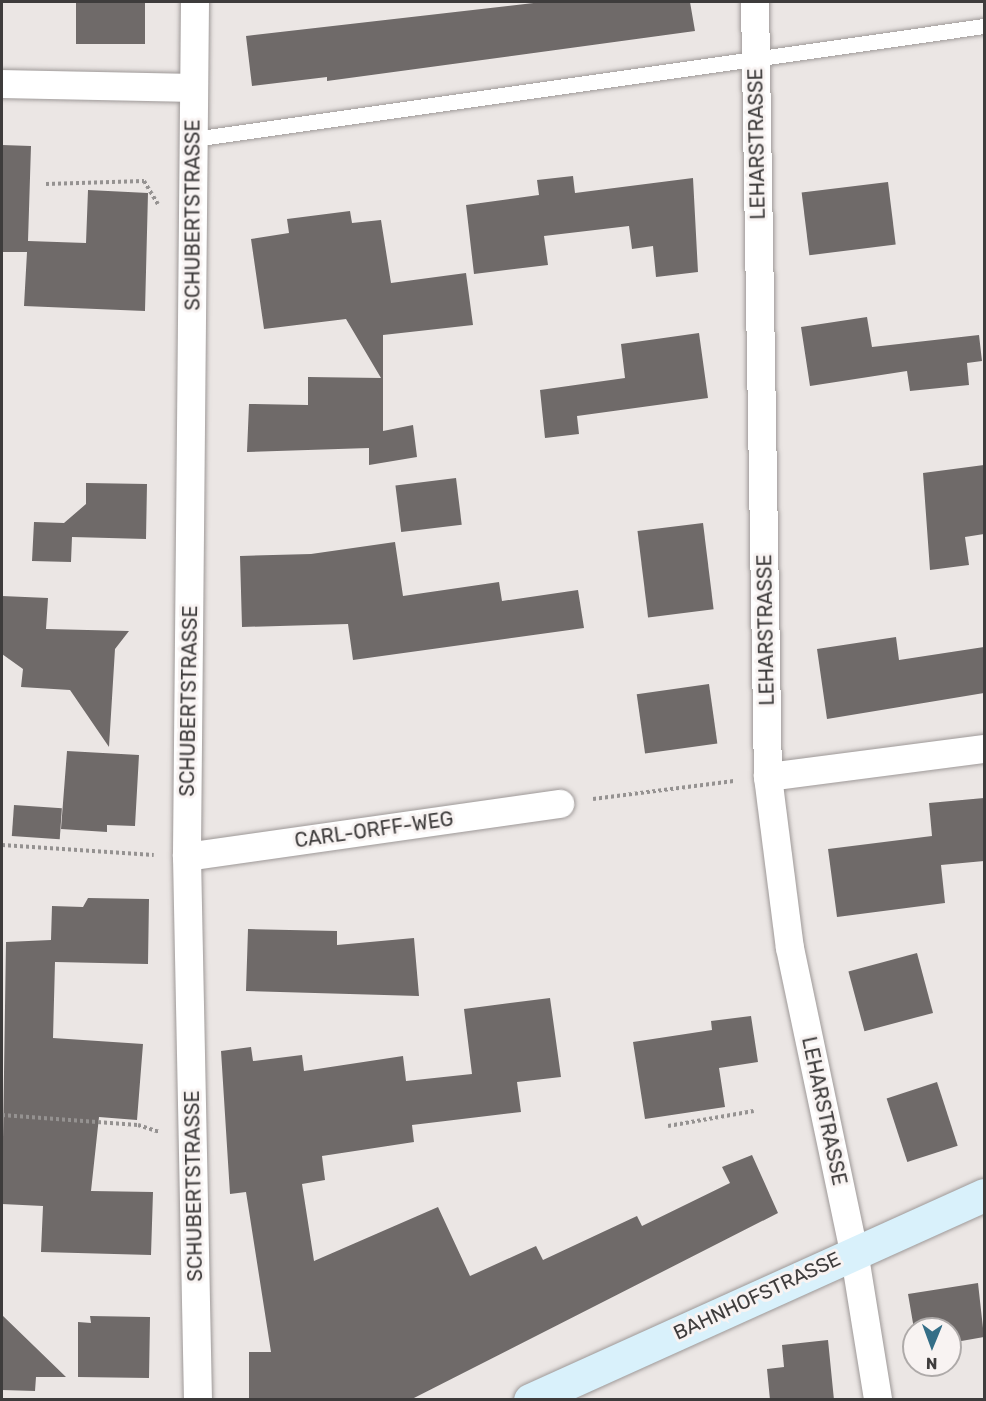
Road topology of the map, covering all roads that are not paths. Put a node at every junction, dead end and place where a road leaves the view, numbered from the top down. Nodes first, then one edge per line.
1 (195, 2) edge
2 (755, 2) edge
3 (984, 26) edge
4 (756, 57) junction
5 (2, 84) edge
6 (194, 88) junction
7 (194, 139) junction
8 (984, 749) edge
9 (768, 777) junction
10 (560, 804) road end
11 (187, 857) junction
12 (984, 1195) edge
13 (854, 1251) junction
14 (198, 1400) edge
15 (531, 1400) edge
16 (878, 1400) edge

1 - 6 street, SCHUBERTSTRASSE
2 - 4 street, LEHARSTRASSE
3 - 4 lane
4 - 7 lane
4 - 9 street, LEHARSTRASSE
5 - 6 street
6 - 7 street, SCHUBERTSTRASSE
7 - 11 street, SCHUBERTSTRASSE
8 - 9 street
9 - 13 street, LEHARSTRASSE
10 - 11 street, CARL-ORFF-WEG
11 - 14 street, SCHUBERTSTRASSE
12 - 13 main road, BAHNHOFSTRASSE
13 - 15 main road, BAHNHOFSTRASSE
13 - 16 street, LEHARSTRASSE

